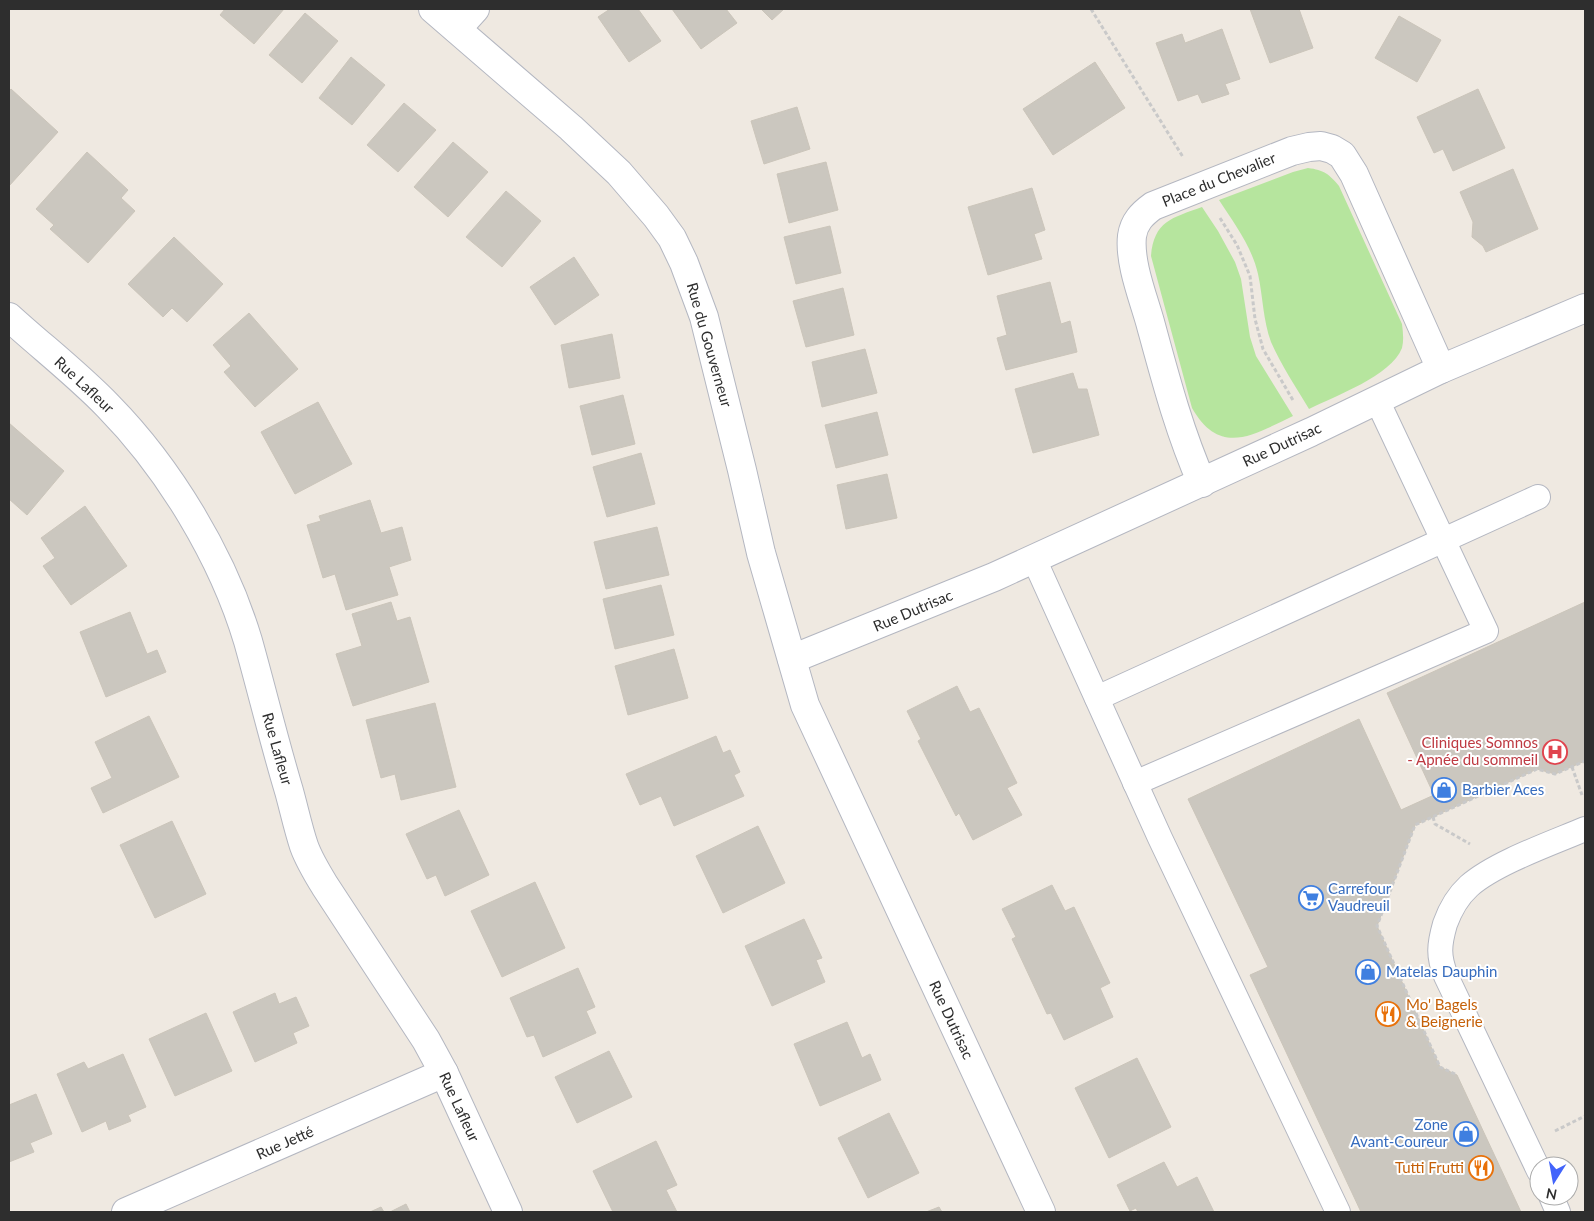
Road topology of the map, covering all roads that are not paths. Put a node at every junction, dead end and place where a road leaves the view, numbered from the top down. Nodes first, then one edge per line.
1 (433, 9) edge
2 (475, 9) edge
3 (457, 29) junction
4 (1585, 308) edge
5 (9, 318) edge
6 (1441, 369) junction
7 (1377, 400) junction
8 (1202, 483) junction
9 (1538, 497) dead end
10 (1444, 539) junction
11 (1034, 559) junction
12 (792, 659) junction
13 (1096, 698) junction
14 (1135, 783) junction
15 (1585, 829) edge
16 (444, 1073) junction
17 (1532, 1156) edge
18 (126, 1212) edge
19 (508, 1212) edge
20 (1041, 1212) edge
21 (1338, 1212) edge

1 - 3 street, Rue du Gouverneur
2 - 3 street
3 - 12 street, Rue du Gouverneur
4 - 6 street, Rue Dutrisac
5 - 16 street, Rue Lafleur
6 - 7 street, Rue Dutrisac
6 - 8 street, Place du Chevalier
7 - 8 street, Rue Dutrisac
7 - 10 lane
8 - 11 street, Rue Dutrisac
9 - 10 lane
10 - 13 lane
10 - 14 lane
11 - 12 street, Rue Dutrisac
11 - 13 lane
12 - 20 street, Rue Dutrisac
13 - 14 lane
14 - 21 lane
15 - 17 lane
16 - 18 street, Rue Jetté
16 - 19 street, Rue Lafleur

